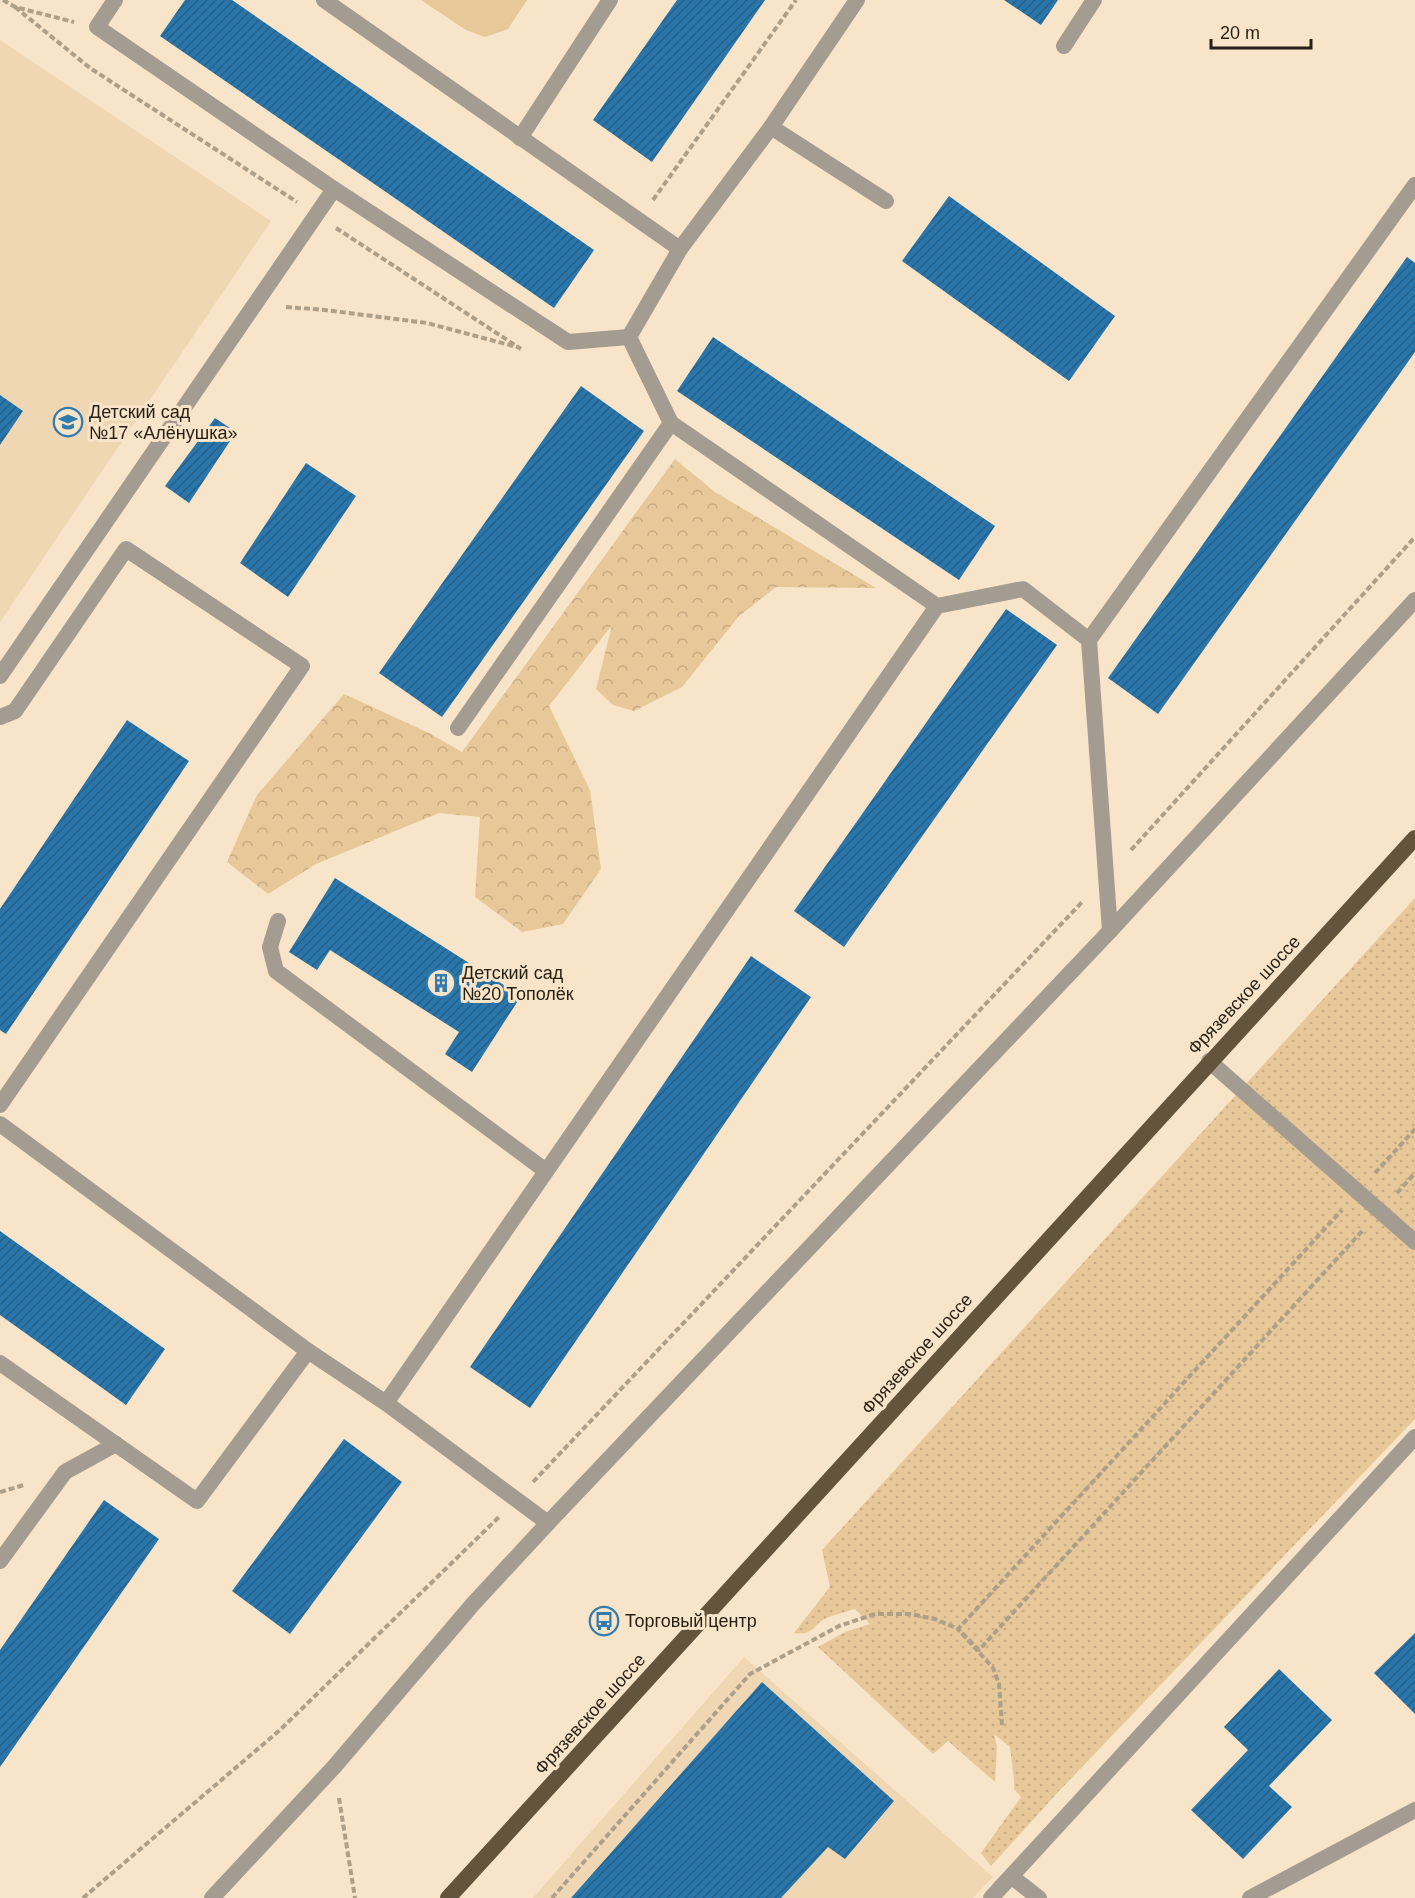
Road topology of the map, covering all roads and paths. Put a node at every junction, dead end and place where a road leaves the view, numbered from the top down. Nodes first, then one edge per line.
1 (3, 0) edge
2 (115, 0) edge
3 (324, 0) edge
4 (610, 0) edge
5 (796, 0) edge
6 (857, 0) edge
7 (1094, 0) edge
8 (15, 7) junction
9 (97, 27) junction
10 (1064, 46) dead end
11 (771, 128) junction
12 (520, 138) junction
13 (1415, 184) edge
14 (334, 189) junction
15 (886, 201) dead end
16 (316, 215) junction
17 (639, 220) junction
18 (680, 249) junction
19 (244, 318) junction
20 (629, 337) junction
21 (671, 423) junction
22 (1415, 537) edge
23 (1415, 600) edge
24 (937, 606) junction
25 (1089, 640) junction
26 (0, 676) edge
27 (0, 717) edge
28 (458, 728) dead end
29 (1415, 837) edge
30 (1106, 878) junction
31 (278, 921) dead end
32 (1110, 931) junction
33 (1209, 1062) junction
34 (0, 1105) edge
35 (0, 1124) edge
36 (1415, 1129) edge
37 (546, 1171) junction
38 (1415, 1173) edge
39 (1358, 1192) junction
40 (1380, 1212) junction
41 (1415, 1242) edge
42 (308, 1351) junction
43 (0, 1363) edge
44 (386, 1403) junction
45 (1415, 1437) edge
46 (116, 1444) junction
47 (516, 1500) junction
48 (548, 1523) junction
49 (0, 1561) edge
50 (958, 1629) junction
51 (1002, 1725) dead end
52 (334, 1767) junction
53 (1415, 1810) edge
54 (1012, 1877) junction
55 (83, 1898) edge
56 (212, 1898) edge
57 (355, 1898) edge
58 (448, 1898) edge
59 (552, 1898) edge
60 (991, 1898) edge
61 (1040, 1898) edge
62 (1250, 1898) edge

1 - 8 path
2 - 9 street
3 - 12 street
4 - 12 street
5 - 17 path
6 - 11 street
7 - 10 street
8 - 9 path
8 - 16 path
9 - 14 street
11 - 15 street
11 - 18 street
12 - 17 street
13 - 25 street
14 - 16 street
14 - 20 street
16 - 19 street
16 - 19 path
17 - 18 street
18 - 20 street
19 - 26 street
20 - 21 street
21 - 24 street
21 - 28 street
22 - 30 path
23 - 32 street
24 - 25 street
24 - 37 street
25 - 30 street
27 - 34 street
29 - 33 highway, Фрязевское шоссе
30 - 32 street
30 - 47 path
31 - 37 street
32 - 48 street
33 - 39 street
33 - 58 highway, Фрязевское шоссе
35 - 42 street
36 - 39 path
37 - 44 street
38 - 40 path
39 - 40 street
39 - 50 path
40 - 41 street
40 - 50 path
42 - 44 street
42 - 46 street
43 - 46 street
44 - 47 street
45 - 54 street
46 - 49 street
47 - 48 street
47 - 55 path
48 - 52 street
50 - 51 path
50 - 59 path
52 - 56 street
52 - 57 path
53 - 62 street
54 - 60 street
54 - 61 street

